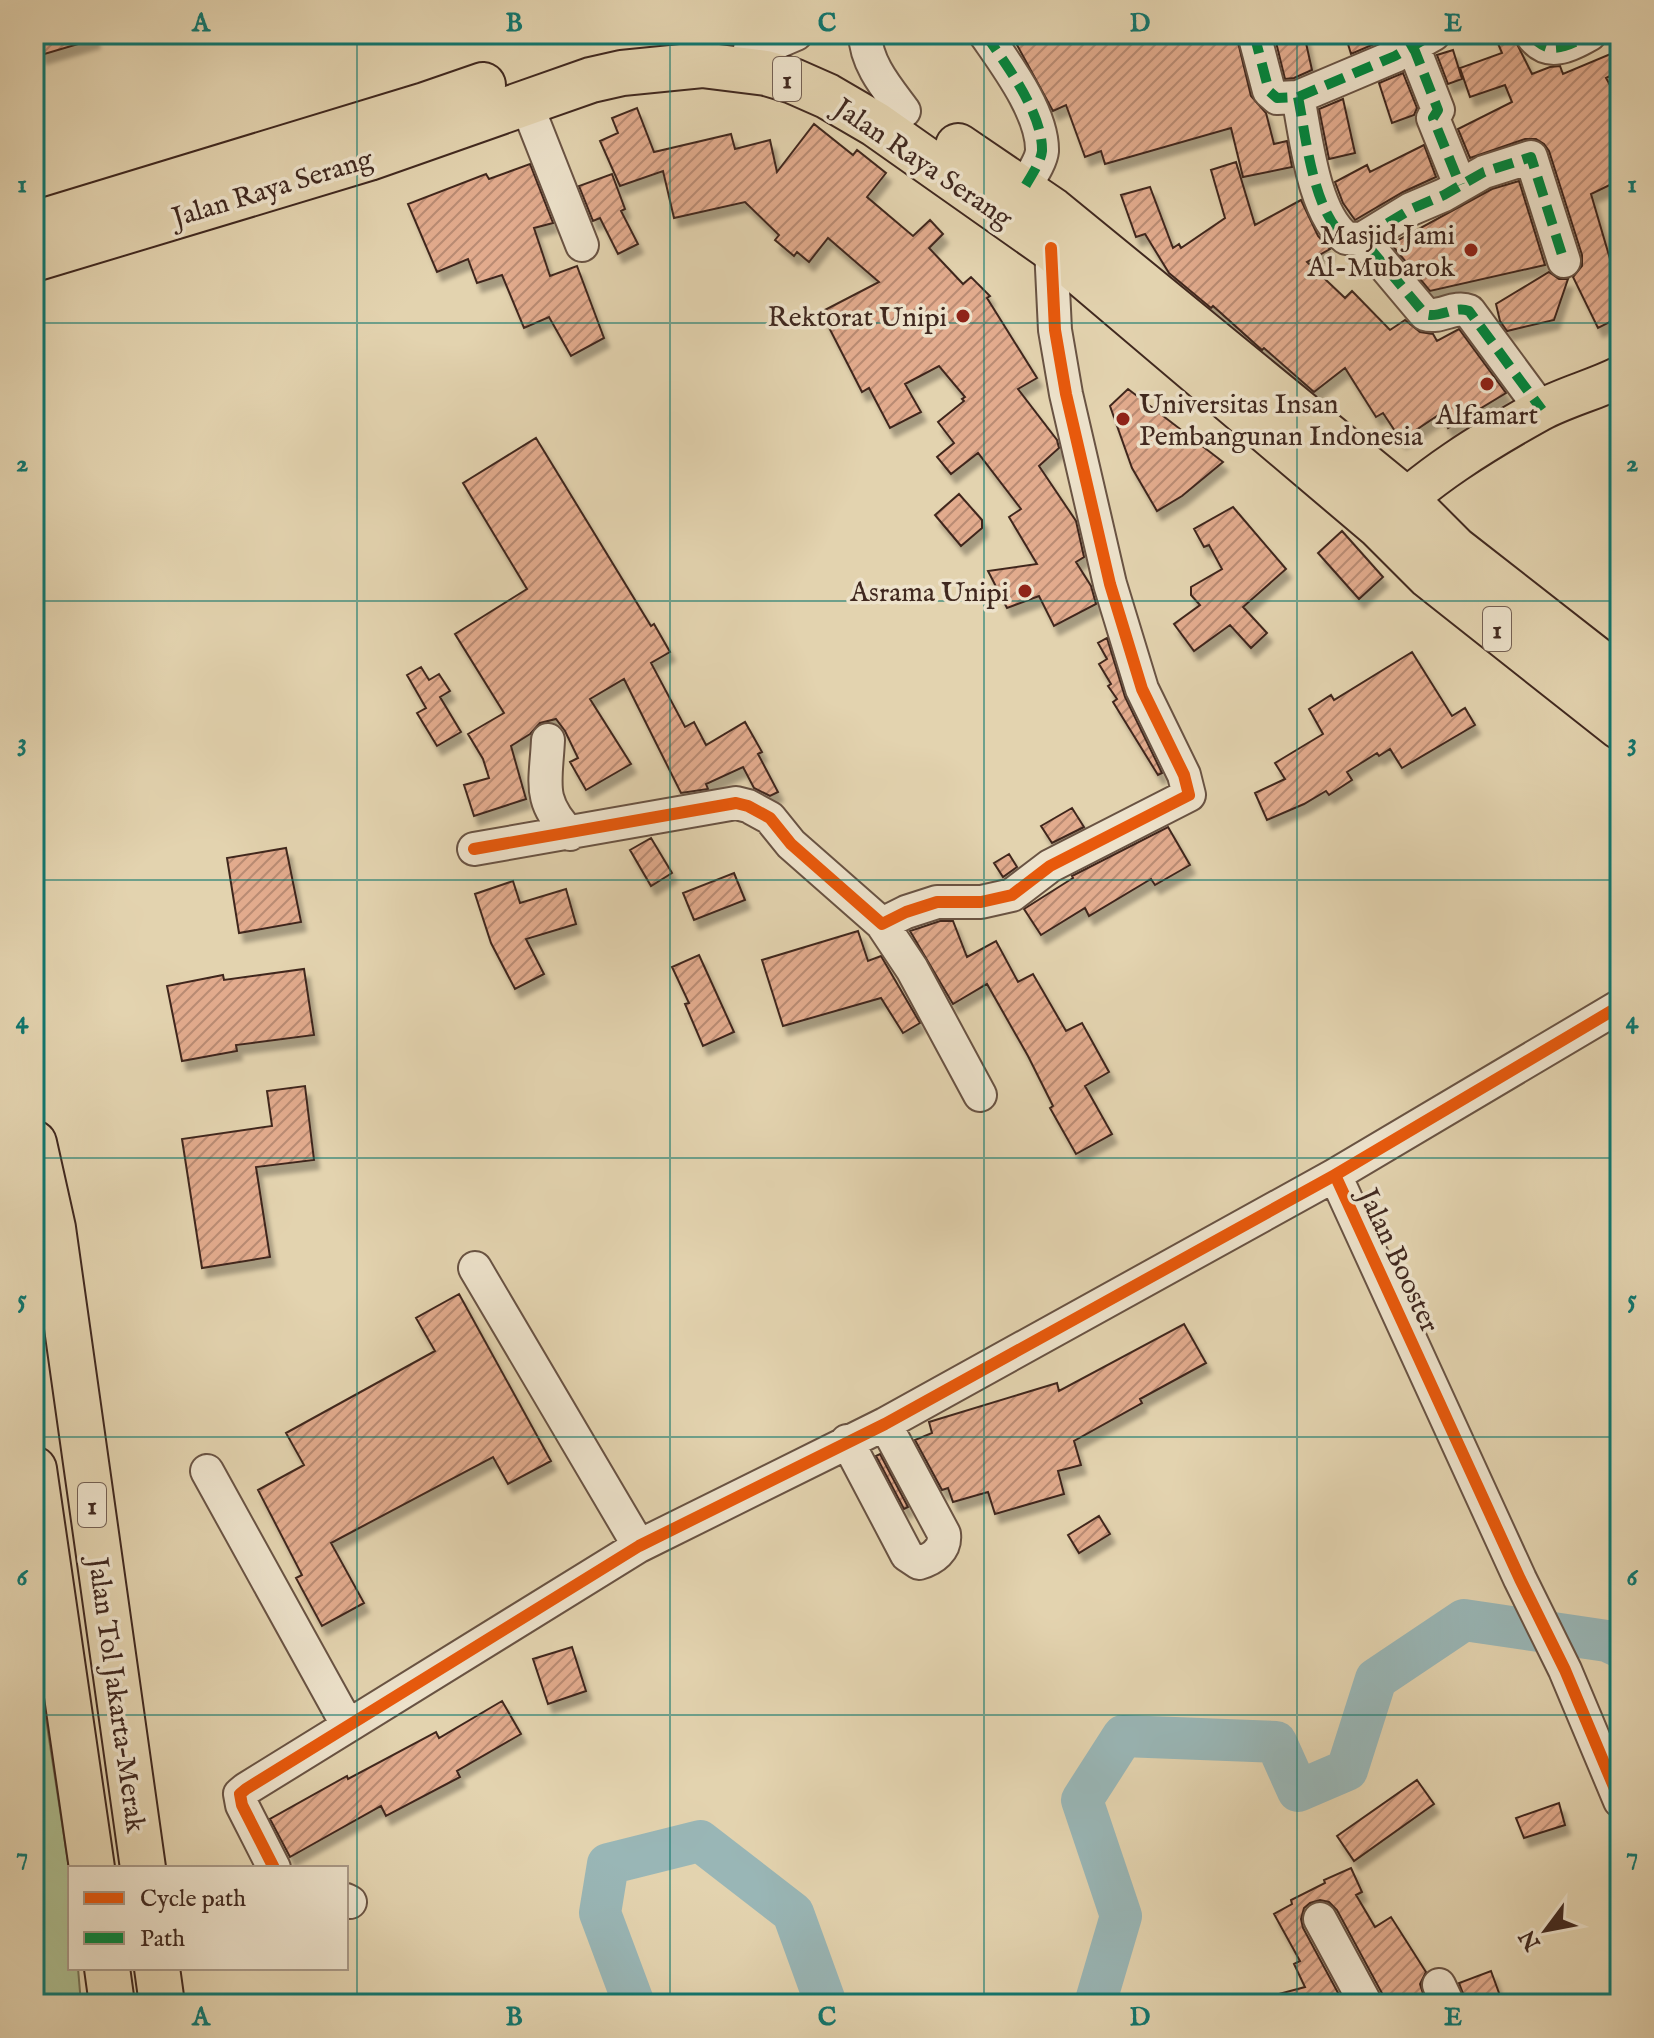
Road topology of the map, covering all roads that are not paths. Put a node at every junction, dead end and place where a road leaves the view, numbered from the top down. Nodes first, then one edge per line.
1 (865, 34) edge
2 (985, 34) edge
3 (1254, 34) edge
4 (1531, 34) edge
5 (1590, 34) edge
6 (1424, 40) edge
7 (763, 45) edge
8 (1298, 97) junction
9 (526, 103) junction
10 (904, 111) junction
11 (1460, 185) junction
12 (1023, 190) junction
13 (1362, 239) junction
14 (45, 244) edge
15 (582, 245) dead end
16 (1051, 248) junction
17 (1564, 261) dead end
18 (1620, 377) edge
19 (1542, 410) junction
20 (1391, 512) junction
21 (1620, 678) edge
22 (1620, 727) edge
23 (548, 740) dead end
24 (570, 834) junction
25 (474, 849) dead end
26 (882, 924) junction
27 (1620, 1006) edge
28 (980, 1095) dead end
29 (34, 1143) edge
30 (1335, 1175) junction
31 (475, 1268) dead end
32 (885, 1424) junction
33 (847, 1441) junction
34 (34, 1469) edge
35 (207, 1471) dead end
36 (639, 1546) junction
37 (348, 1726) junction
38 (1620, 1801) edge
39 (92, 1866) edge
40 (143, 1866) edge
41 (273, 1866) edge
42 (1320, 1919) dead end
43 (107, 1970) edge
44 (157, 1970) edge
45 (112, 2004) edge
46 (162, 2004) edge
47 (1366, 2004) edge

1 - 10 street
2 - 12 street
3 - 8 street
4 - 5 street
6 - 8 street
6 - 11 street
7 - 9 highway, Jalan Raya Serang / 1
7 - 10 highway, Jalan Raya Serang / 1
7 - 14 highway, Jalan Raya Serang / 1
7 - 16 highway, Jalan Raya Serang / 1
8 - 13 street
9 - 14 highway, Jalan Raya Serang / 1
9 - 15 street
10 - 12 highway, Jalan Raya Serang / 1
11 - 13 street
11 - 17 street
12 - 20 highway, Jalan Raya Serang / 1
13 - 19 street
16 - 20 highway, Jalan Raya Serang / 1
16 - 26 street
18 - 19 main road
19 - 20 main road
20 - 21 highway, Jalan Raya Serang / 1
20 - 22 highway, Jalan Raya Serang / 1
23 - 24 street
24 - 25 street
24 - 26 street
26 - 28 street
27 - 30 street, Jalan Booster
29 - 40 highway, Jalan Tol Jakarta–Merak / 1
30 - 32 street
30 - 38 street, Jalan Booster
31 - 36 street
32 - 33 street
32 - 33 street
33 - 36 street
34 - 39 highway, Jalan Tol Jakarta–Merak / 1
35 - 37 street
36 - 37 street
37 - 41 street
42 - 47 street
43 - 45 highway
44 - 46 highway

